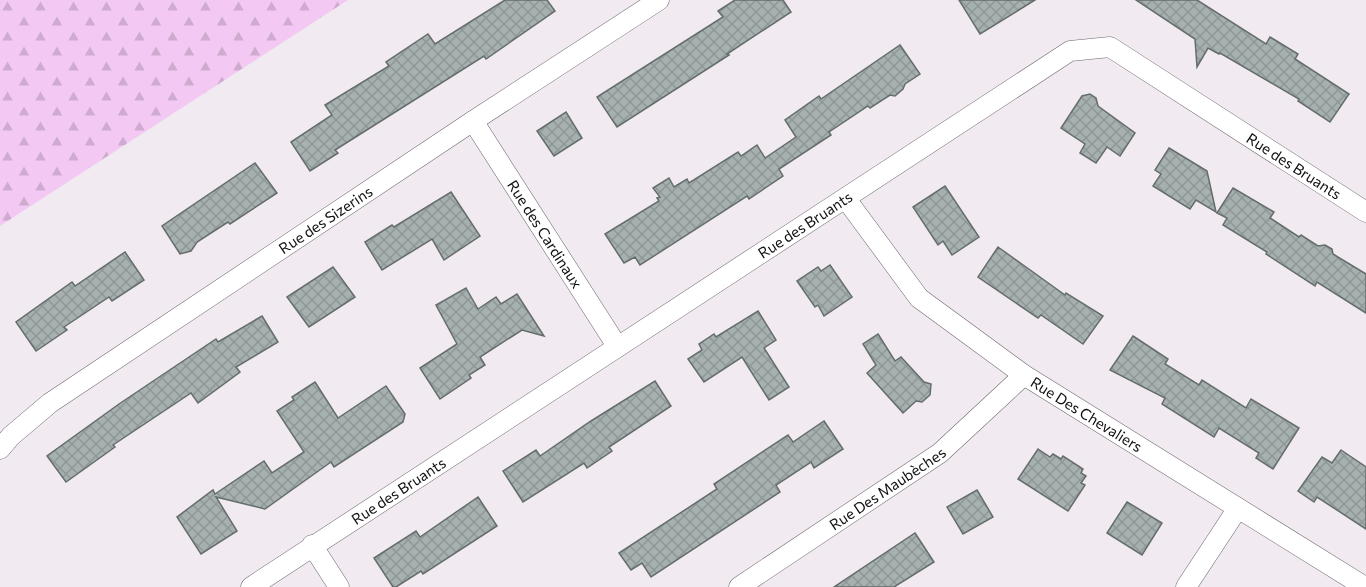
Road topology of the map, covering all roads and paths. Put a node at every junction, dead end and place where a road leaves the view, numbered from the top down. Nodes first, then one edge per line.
1 (659, 0) edge
2 (473, 121) junction
3 (846, 199) junction
4 (1366, 212) edge
5 (617, 346) junction
6 (1024, 375) junction
7 (0, 449) edge
8 (1238, 508) junction
9 (312, 545) junction
10 (251, 587) edge
11 (339, 587) edge
12 (739, 587) edge
13 (1186, 587) edge
14 (1365, 587) edge

1 - 2 street, Rue des Sizerins
2 - 5 street, Rue des Cardinaux
2 - 7 street, Rue des Sizerins
3 - 4 street, Rue des Bruants
3 - 5 street, Rue des Bruants
3 - 6 street, Rue Des Chevaliers
5 - 9 street, Rue des Bruants
6 - 8 street, Rue Des Chevaliers
6 - 12 street, Rue Des Maubèches
8 - 13 street
8 - 14 street, Rue Des Chevaliers
9 - 10 street, Rue des Bruants
9 - 11 street

